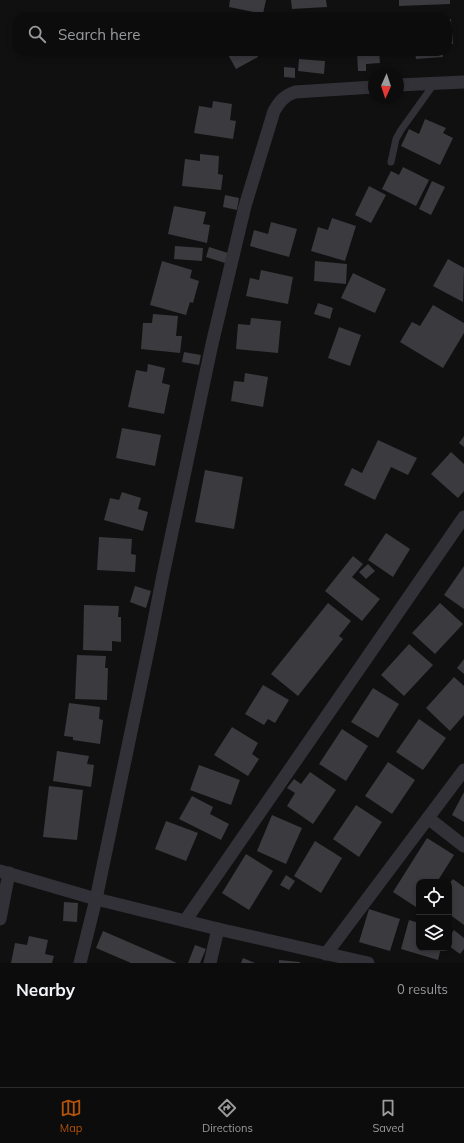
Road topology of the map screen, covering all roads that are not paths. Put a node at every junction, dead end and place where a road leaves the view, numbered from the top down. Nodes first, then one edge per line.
1 (464, 82) edge
2 (434, 83) junction
3 (404, 85) edge
4 (368, 87) edge
5 (391, 162) dead end
6 (464, 517) edge
7 (460, 531) edge
8 (464, 770) edge
9 (428, 818) junction
10 (464, 846) edge
11 (5, 872) edge
12 (96, 898) junction
13 (0, 919) edge
14 (185, 921) junction
15 (218, 929) junction
16 (326, 954) junction
17 (345, 961) edge
18 (80, 963) edge
19 (210, 963) edge
20 (368, 963) edge

1 - 2 street
2 - 3 street
2 - 5 lane
4 - 12 street
6 - 7 street
7 - 14 street
8 - 9 street
9 - 10 street
9 - 16 street
11 - 12 street
11 - 13 street
12 - 14 street
12 - 18 street
14 - 15 street
15 - 16 street
15 - 19 street
16 - 17 street
17 - 20 street

